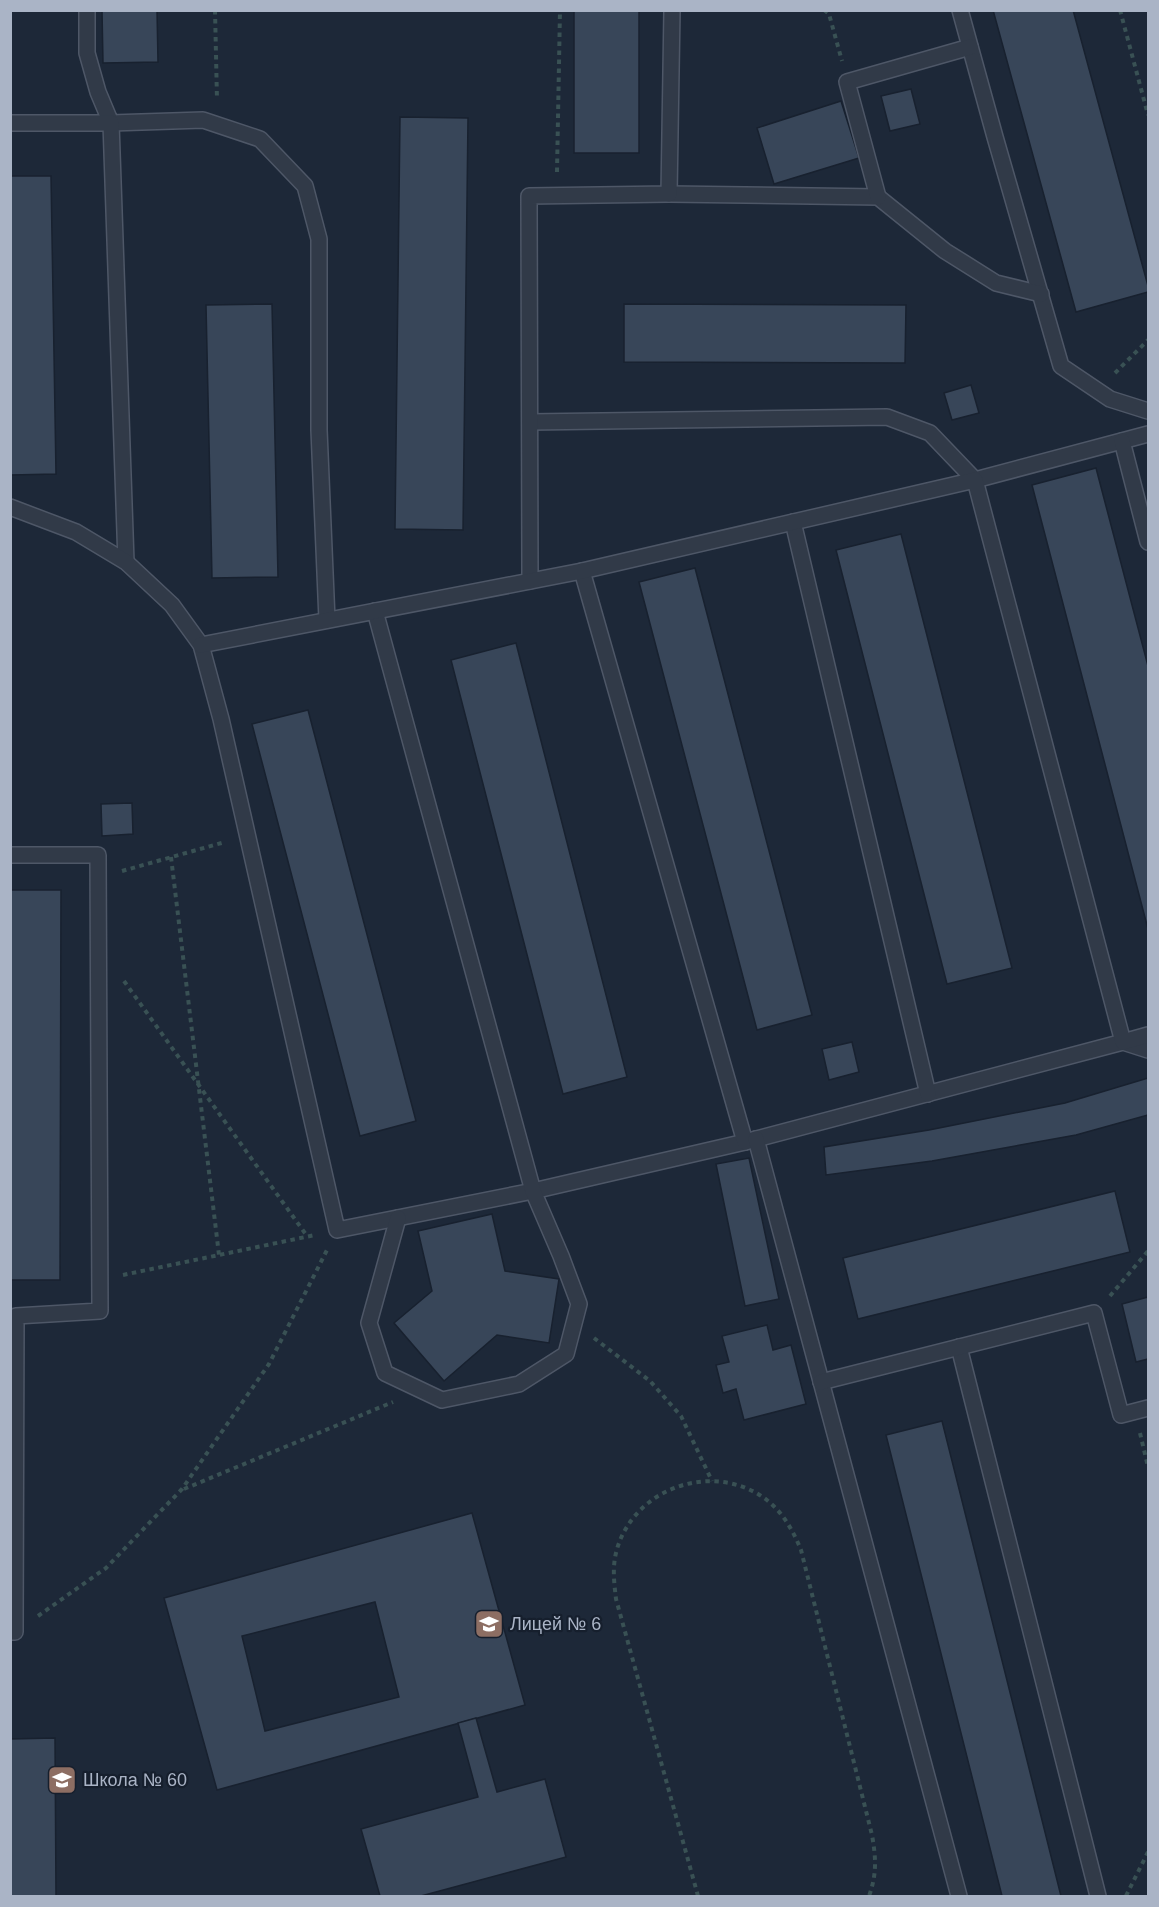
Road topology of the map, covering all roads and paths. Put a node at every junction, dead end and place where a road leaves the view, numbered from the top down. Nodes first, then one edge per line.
1 (87, 10) edge
2 (215, 10) edge
3 (560, 10) edge
4 (672, 10) edge
5 (824, 10) edge
6 (960, 10) edge
7 (1120, 10) edge
8 (970, 47) junction
9 (847, 82) junction
10 (1149, 115) edge
11 (10, 123) edge
12 (111, 123) junction
13 (218, 125) junction
14 (669, 194) junction
15 (557, 196) junction
16 (878, 197) junction
17 (1041, 294) junction
18 (1149, 340) edge
19 (1097, 390) junction
20 (1149, 411) edge
21 (530, 422) junction
22 (1149, 434) edge
23 (1122, 441) junction
24 (975, 480) junction
25 (10, 507) edge
26 (793, 522) junction
27 (1149, 542) edge
28 (126, 562) junction
29 (582, 571) junction
30 (530, 581) junction
31 (375, 611) junction
32 (327, 620) junction
33 (201, 645) junction
34 (247, 835) junction
35 (10, 855) edge
36 (171, 857) junction
37 (98, 878) junction
38 (99, 945) junction
39 (1149, 1035) edge
40 (1123, 1042) junction
41 (1149, 1050) edge
42 (199, 1085) junction
43 (928, 1094) junction
44 (751, 1140) junction
45 (533, 1191) junction
46 (398, 1218) junction
47 (336, 1230) junction
48 (307, 1236) junction
49 (1149, 1251) edge
50 (219, 1255) junction
51 (99, 1280) junction
52 (1094, 1313) junction
53 (574, 1323) junction
54 (959, 1347) junction
55 (821, 1382) junction
56 (422, 1390) junction
57 (1142, 1410) edge
58 (1149, 1467) edge
59 (712, 1481) junction
60 (182, 1489) junction
61 (13, 1632) edge
62 (1149, 1852) edge
63 (698, 1896) edge
64 (868, 1896) edge
65 (959, 1896) edge
66 (1098, 1896) edge
67 (1126, 1896) edge

1 - 12 lane
2 - 13 path
3 - 15 path
4 - 14 lane
5 - 9 path
6 - 8 lane
7 - 10 path
8 - 9 lane
8 - 17 lane
9 - 16 lane
11 - 12 lane
12 - 13 lane
12 - 28 lane
13 - 32 lane
14 - 15 lane
14 - 16 lane
15 - 21 lane
16 - 17 lane
17 - 19 lane
18 - 19 path
19 - 20 lane
21 - 24 lane
21 - 30 lane
22 - 23 lane
23 - 24 lane
23 - 27 lane
24 - 26 lane
24 - 40 lane
25 - 28 lane
26 - 29 lane
26 - 43 lane
28 - 33 lane
29 - 30 lane
29 - 44 lane
30 - 31 lane
31 - 32 lane
31 - 45 lane
32 - 33 lane
33 - 34 lane
34 - 36 path
34 - 47 lane
35 - 37 lane
36 - 37 path
36 - 42 path
37 - 38 lane
38 - 42 path
38 - 51 lane
39 - 40 lane
40 - 41 lane
40 - 43 lane
42 - 48 path
42 - 50 path
43 - 44 lane
44 - 45 lane
44 - 55 lane
45 - 46 lane
45 - 53 lane
46 - 47 lane
46 - 56 lane
47 - 48 path
47 - 60 path
48 - 50 path
49 - 52 path
50 - 51 path
51 - 61 lane
52 - 54 lane
52 - 57 lane
53 - 56 lane
53 - 59 path
54 - 55 lane
54 - 66 lane
55 - 65 lane
56 - 60 path
57 - 58 path
59 - 63 path
59 - 64 path
60 - 61 path
62 - 67 path

